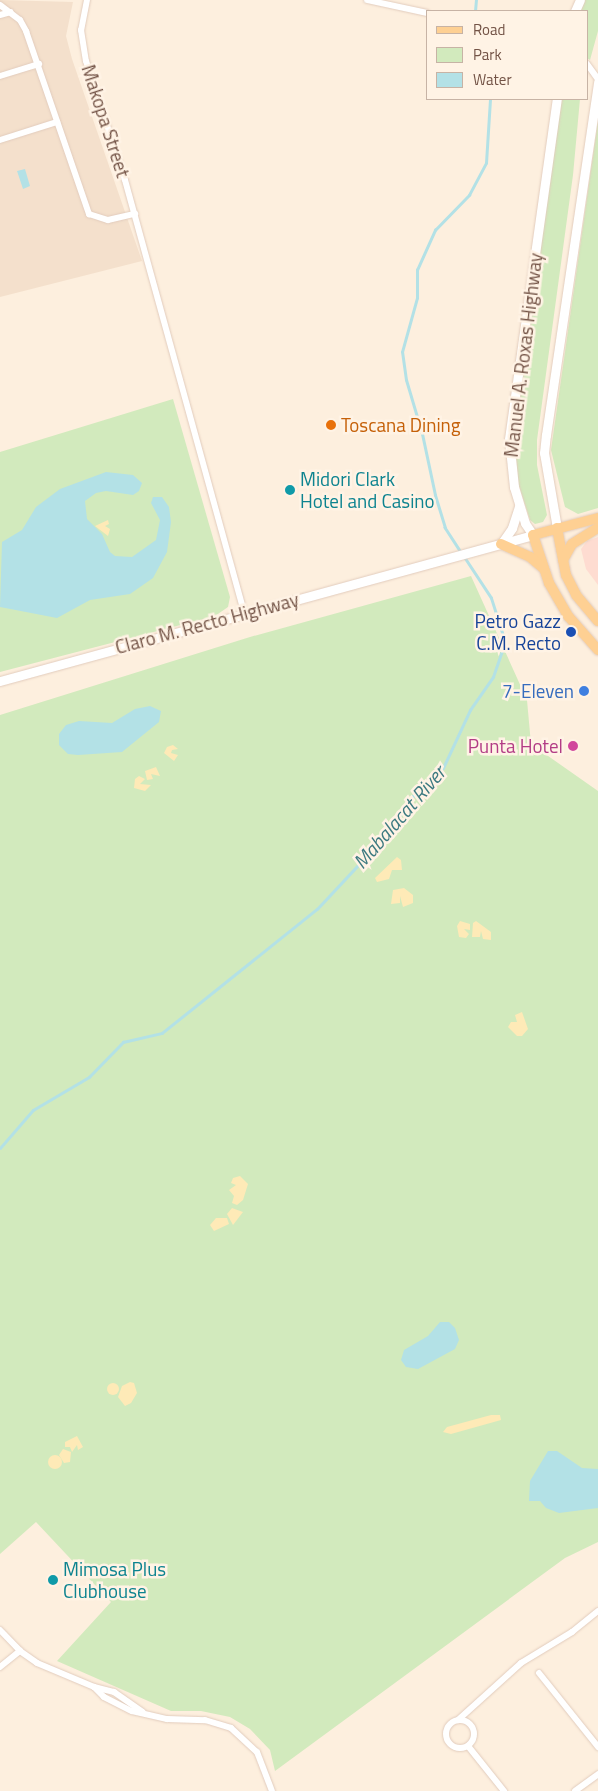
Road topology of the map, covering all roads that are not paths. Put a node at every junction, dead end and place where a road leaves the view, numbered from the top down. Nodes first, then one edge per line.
1 (87, 0) edge
2 (367, 0) edge
3 (0, 5) edge
4 (11, 12) junction
5 (426, 13) edge
6 (0, 15) edge
7 (39, 64) junction
8 (588, 65) edge
9 (0, 76) edge
10 (598, 80) edge
11 (557, 100) edge
12 (57, 122) junction
13 (0, 140) edge
14 (135, 214) junction
15 (519, 506) junction
16 (598, 518) edge
17 (557, 528) junction
18 (598, 528) edge
19 (533, 535) junction
20 (501, 544) junction
21 (563, 560) junction
22 (544, 569) junction
23 (244, 612) junction
24 (598, 621) edge
25 (598, 650) edge
26 (0, 681) edge
27 (598, 1611) edge
28 (0, 1630) edge
29 (20, 1651) junction
30 (0, 1667) edge
31 (539, 1673) dead end
32 (458, 1720) junction
33 (468, 1746) junction
34 (598, 1747) edge
35 (598, 1774) edge
36 (272, 1791) edge
37 (504, 1791) edge
38 (575, 1791) edge

1 - 14 street, Makopa Street
2 - 5 street
3 - 4 street
4 - 6 street
4 - 7 street
7 - 9 street
7 - 12 street
8 - 10 street
10 - 17 main road, Manuel A. Roxas Highway
11 - 15 main road, Manuel A. Roxas Highway
12 - 13 street
12 - 14 street
14 - 23 street, Makopa Street
15 - 19 main road, Manuel A. Roxas Highway
15 - 20 main road
16 - 17 main road
17 - 19 main road
17 - 21 main road, Manuel A. Roxas Highway
18 - 21 main road
19 - 20 main road
19 - 22 main road, Manuel A. Roxas Highway
20 - 22 main road
20 - 23 main road, Claro M. Recto Highway
21 - 24 main road, Manuel A. Roxas Highway
22 - 25 main road, Manuel A. Roxas Highway
23 - 26 main road, Claro M. Recto Highway
27 - 32 street
28 - 29 street
29 - 30 street
29 - 36 street
31 - 34 street
32 - 33 street
32 - 33 street
33 - 37 street
35 - 38 street

